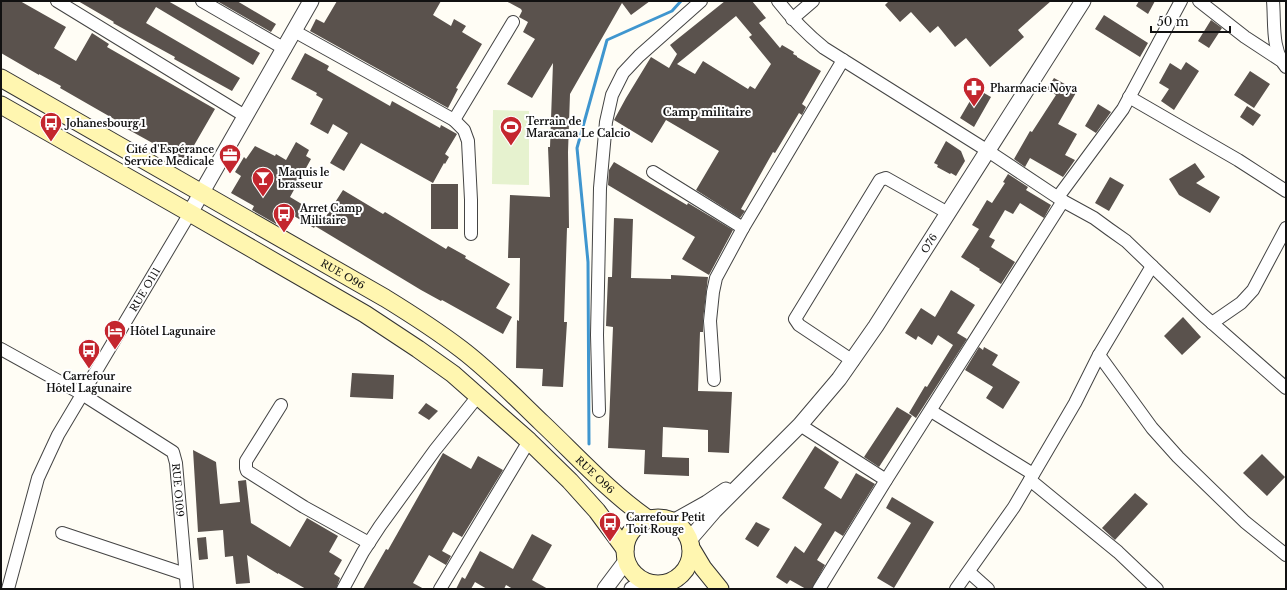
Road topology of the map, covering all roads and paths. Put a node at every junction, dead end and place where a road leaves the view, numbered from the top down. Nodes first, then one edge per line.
1 (57, 1) edge
2 (202, 1) edge
3 (311, 1) edge
4 (701, 1) edge
5 (778, 1) edge
6 (813, 1) edge
7 (1083, 1) edge
8 (1181, 1) edge
9 (1199, 1) edge
10 (1273, 1) edge
11 (792, 19) junction
12 (513, 22) dead end
13 (294, 31) junction
14 (284, 49) junction
15 (843, 60) junction
16 (1283, 63) edge
17 (1, 78) edge
18 (1129, 97) junction
19 (1, 105) edge
20 (245, 116) junction
21 (454, 120) junction
22 (988, 151) junction
23 (653, 172) dead end
24 (1286, 191) edge
25 (201, 194) junction
26 (1060, 199) junction
27 (190, 212) junction
28 (948, 213) junction
29 (743, 228) junction
30 (1286, 228) edge
31 (471, 234) dead end
32 (1152, 266) junction
33 (1212, 323) junction
34 (1, 348) edge
35 (1100, 355) junction
36 (852, 361) junction
37 (714, 380) dead end
38 (1286, 388) edge
39 (82, 394) junction
40 (478, 396) junction
41 (281, 405) dead end
42 (599, 411) dead end
43 (931, 411) junction
44 (800, 425) junction
45 (529, 441) junction
46 (755, 470) junction
47 (1032, 477) junction
48 (886, 480) junction
49 (648, 519) junction
50 (673, 522) junction
51 (62, 533) dead end
52 (369, 543) junction
53 (690, 544) junction
54 (626, 555) junction
55 (1286, 555) edge
56 (969, 572) junction
57 (185, 574) junction
58 (639, 585) edge
59 (676, 585) edge
60 (8, 589) edge
61 (187, 589) edge
62 (343, 589) edge
63 (440, 589) edge
64 (605, 589) edge
65 (720, 589) edge
66 (819, 589) edge
67 (956, 589) edge
68 (988, 589) edge
69 (1157, 589) edge

1 - 20 street
2 - 14 street
3 - 13 street, RUE O111
4 - 42 street
5 - 11 street
6 - 11 street
7 - 22 street, O76
8 - 18 street
9 - 16 street
10 - 16 street
11 - 15 street
12 - 21 street
13 - 14 street, RUE O111
13 - 21 street
14 - 20 street, RUE O111
15 - 22 street
15 - 29 street
17 - 25 main road, RUE O96
18 - 24 street
18 - 26 street
19 - 27 main road
20 - 25 street, RUE O111
21 - 31 street
22 - 26 street
22 - 28 street, O76
23 - 29 street
25 - 27 street, RUE O111
25 - 49 main road, RUE O96
26 - 32 street
26 - 43 street
27 - 39 street, RUE O111
27 - 40 main road
28 - 36 street, O76
28 - 36 street
29 - 37 street
30 - 33 street
32 - 33 street
32 - 35 street
33 - 38 street
34 - 39 street
35 - 47 street
35 - 55 street
36 - 44 street, O76
39 - 57 street, RUE O109
39 - 60 street, RUE O111
40 - 45 main road
40 - 52 street
41 - 52 street
43 - 47 street
43 - 48 street
44 - 46 street, O76
44 - 48 street
45 - 54 main road
45 - 63 street
46 - 50 street
46 - 53 street
47 - 56 street
47 - 69 street
48 - 66 street
49 - 50 main road
49 - 54 main road
50 - 53 main road
51 - 57 street
52 - 62 street
53 - 59 main road
53 - 65 main road
54 - 58 main road
54 - 64 street
56 - 67 street
56 - 68 street
57 - 61 street, RUE O109
58 - 59 main road

